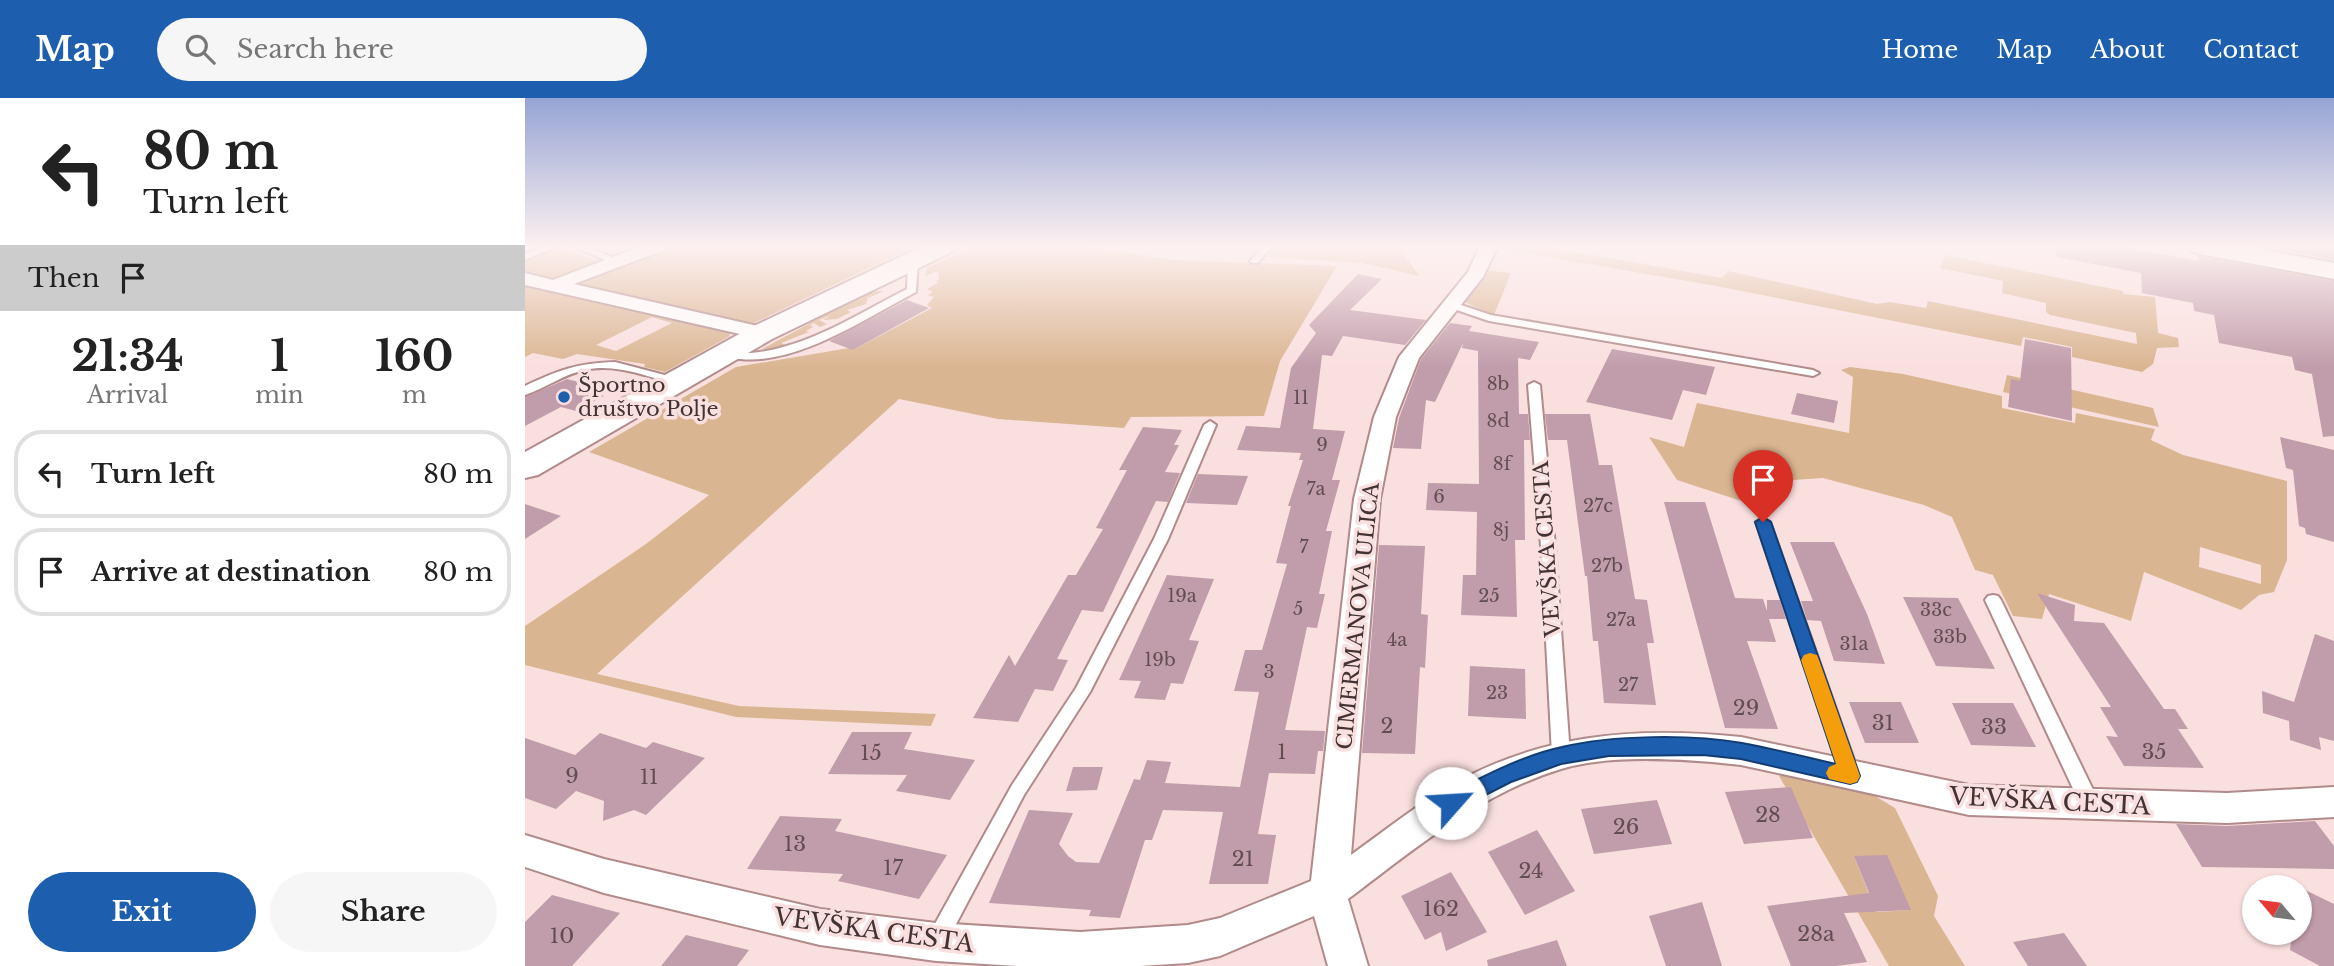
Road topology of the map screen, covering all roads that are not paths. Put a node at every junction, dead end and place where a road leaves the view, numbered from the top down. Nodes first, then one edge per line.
1 (555, 287) edge
2 (858, 287) edge
3 (914, 287) edge
4 (1465, 287) edge
5 (1449, 304) junction
6 (762, 333) junction
7 (725, 354) junction
8 (1813, 373) dead end
9 (676, 381) junction
10 (1534, 385) dead end
11 (525, 391) edge
12 (1210, 425) dead end
13 (527, 465) edge
14 (1763, 522) dead end
15 (1993, 600) dead end
16 (1560, 755) junction
17 (1850, 776) junction
18 (2334, 802) edge
19 (2090, 804) junction
20 (525, 851) edge
21 (1328, 892) junction
22 (936, 943) junction
23 (1348, 966) edge

1 - 6 street
2 - 6 main road
3 - 7 lane
4 - 5 street, CIMERMANOVA ULICA
5 - 8 lane
5 - 21 street, CIMERMANOVA ULICA
6 - 7 main road
7 - 9 main road
9 - 11 lane
9 - 13 main road
10 - 16 lane, VEVŠKA CESTA
12 - 22 lane
14 - 17 lane
15 - 19 lane
16 - 17 street, VEVŠKA CESTA
16 - 21 street, VEVŠKA CESTA
17 - 19 street, VEVŠKA CESTA
18 - 19 street, VEVŠKA CESTA
20 - 22 street, VEVŠKA CESTA
21 - 22 street, VEVŠKA CESTA
21 - 23 street

